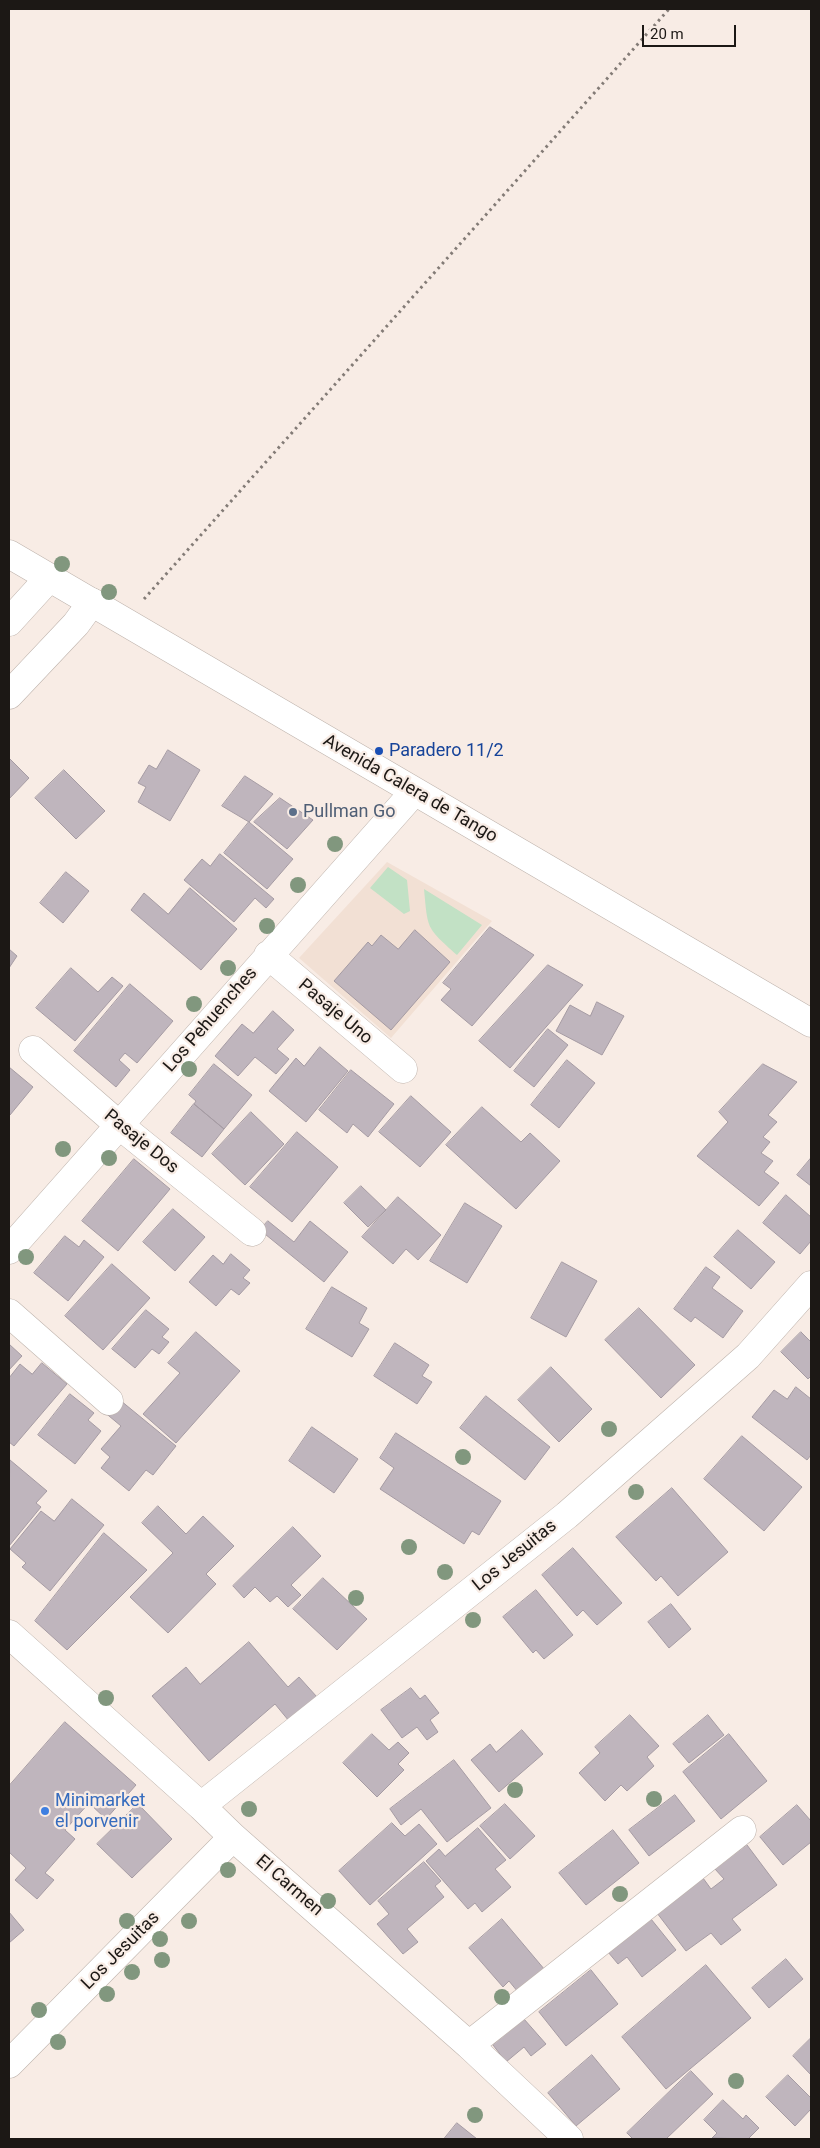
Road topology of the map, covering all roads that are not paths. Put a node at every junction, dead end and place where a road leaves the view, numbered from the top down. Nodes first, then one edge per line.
1 (9, 554) edge
2 (49, 578) junction
3 (92, 602) junction
4 (9, 622) edge
5 (9, 695) edge
6 (414, 792) junction
7 (268, 955) junction
8 (811, 1023) edge
9 (33, 1050) dead end
10 (403, 1069) dead end
11 (119, 1125) junction
12 (252, 1232) dead end
13 (9, 1250) edge
14 (811, 1285) edge
15 (9, 1313) edge
16 (109, 1401) dead end
17 (9, 1634) edge
18 (201, 1806) junction
19 (742, 1830) dead end
20 (233, 1837) junction
21 (469, 2045) junction
22 (9, 2064) edge
23 (569, 2139) edge

1 - 2 street, Avenida Calera de Tango
2 - 3 street, Avenida Calera de Tango
2 - 4 street
3 - 5 street
3 - 6 street, Avenida Calera de Tango
6 - 7 street, Los Pehuenches
6 - 8 street, Avenida Calera de Tango
7 - 10 street, Pasaje Uno
7 - 11 street, Los Pehuenches
9 - 11 street, Pasaje Dos
11 - 12 street, Pasaje Dos
11 - 13 street, Los Pehuenches
14 - 18 street, Los Jesuitas
15 - 16 street
17 - 18 street, El Carmen
18 - 20 street, El Carmen
19 - 21 street
20 - 21 street, El Carmen
20 - 22 street, Los Jesuitas
21 - 23 street, El Carmen

